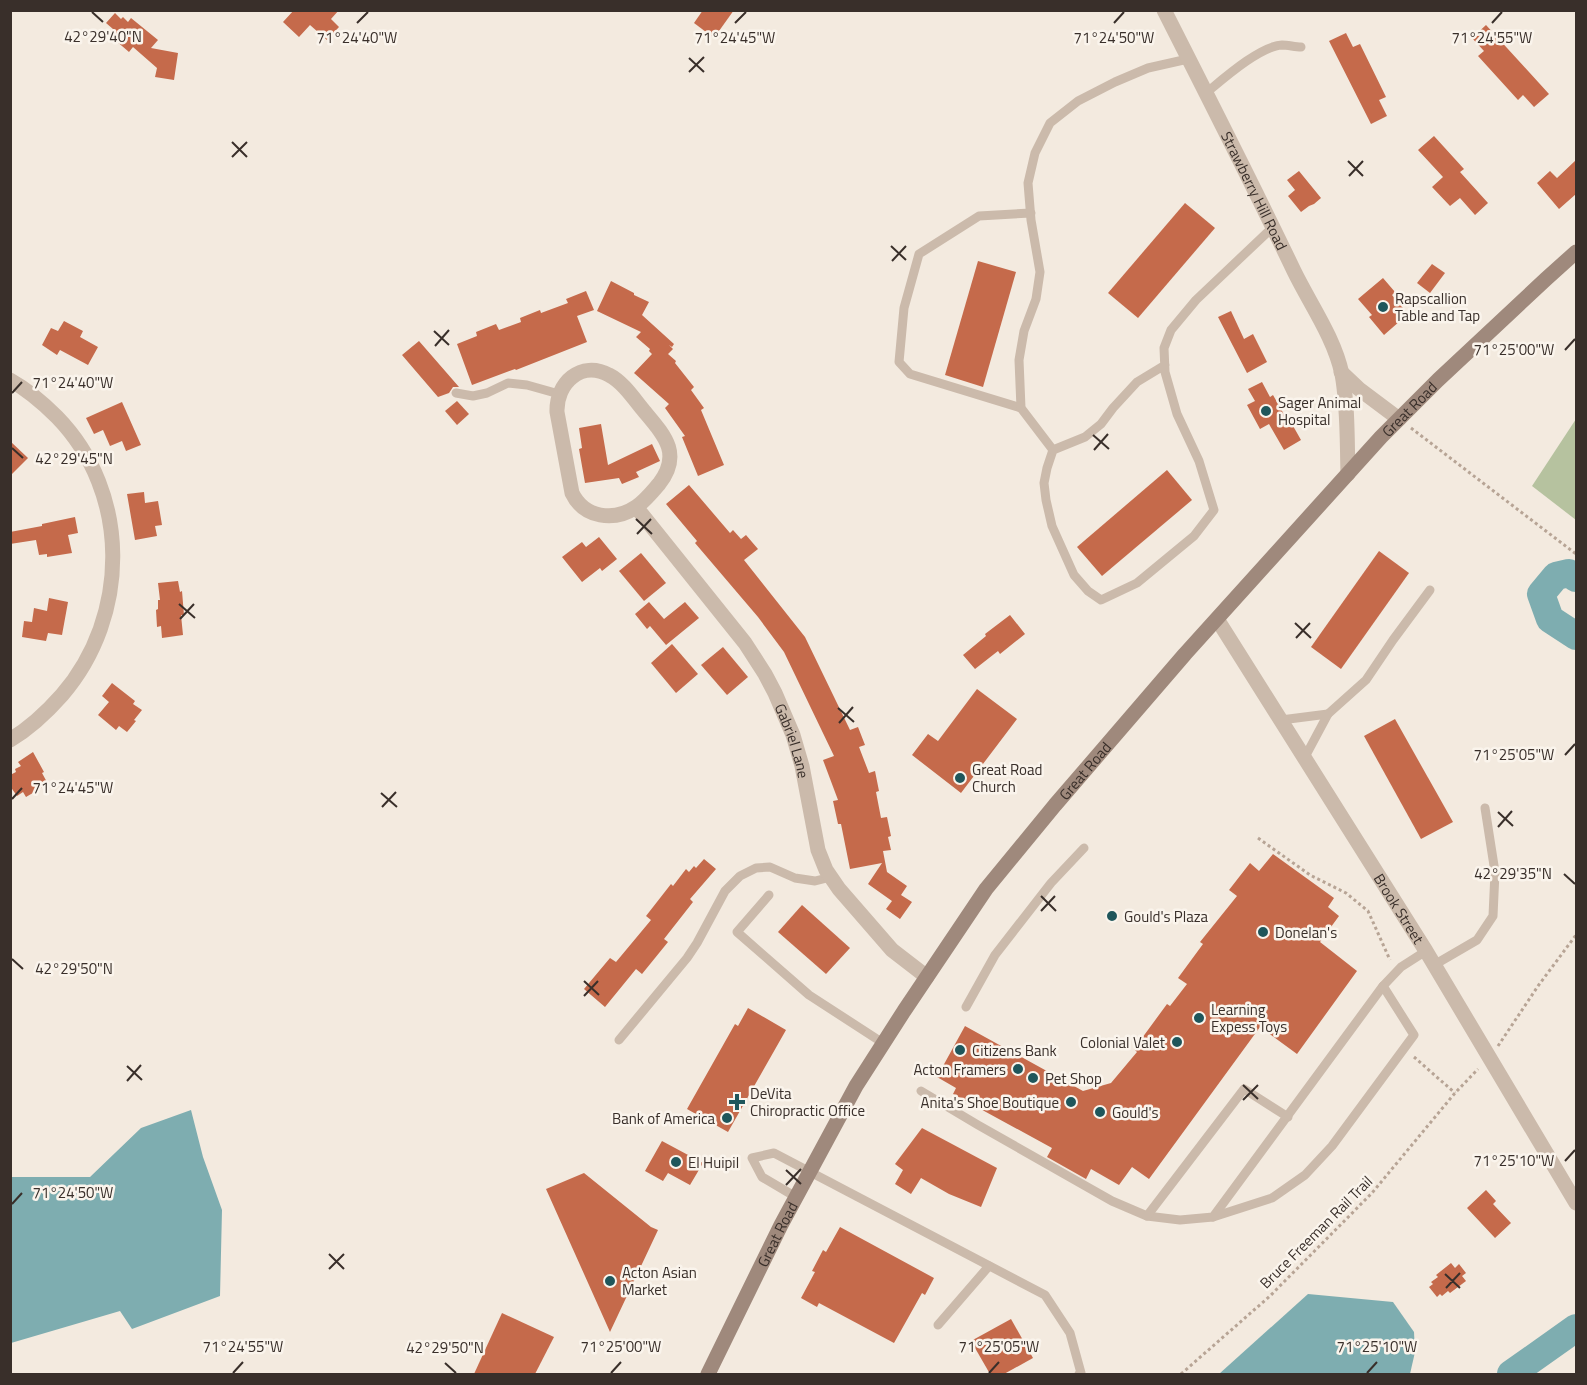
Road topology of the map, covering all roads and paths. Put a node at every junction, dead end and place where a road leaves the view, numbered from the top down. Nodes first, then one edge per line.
1 (1164, 10) edge
2 (1301, 47) dead end
3 (1188, 59) junction
4 (1206, 93) junction
5 (1031, 213) junction
6 (1273, 227) junction
7 (1576, 252) edge
8 (1165, 365) junction
9 (1341, 372) junction
10 (10, 380) edge
11 (456, 393) dead end
12 (559, 394) junction
13 (1022, 408) junction
14 (1399, 419) junction
15 (1053, 450) junction
16 (1348, 474) junction
17 (636, 507) junction
18 (1575, 553) edge
19 (1430, 590) dead end
20 (1217, 619) junction
21 (1328, 714) junction
22 (1281, 720) junction
23 (10, 740) edge
24 (1305, 756) junction
25 (1485, 808) dead end
26 (1258, 838) dead end
27 (1084, 848) dead end
28 (831, 877) junction
29 (769, 895) dead end
30 (1576, 935) edge
31 (1426, 951) junction
32 (1434, 965) junction
33 (1395, 973) junction
34 (927, 977) junction
35 (1383, 986) junction
36 (1538, 986) dead end
37 (966, 1007) dead end
38 (619, 1040) dead end
39 (883, 1043) junction
40 (1404, 1049) junction
41 (921, 1091) dead end
42 (1288, 1117) junction
43 (810, 1171) junction
44 (796, 1197) junction
45 (1576, 1203) edge
46 (1147, 1216) junction
47 (1213, 1217) junction
48 (989, 1266) junction
49 (938, 1325) dead end
50 (708, 1374) edge
51 (1079, 1374) edge
52 (1181, 1374) edge

1 - 3 street, Strawberry Hill Road
2 - 4 lane
3 - 4 street, Strawberry Hill Road
3 - 5 lane
4 - 6 street, Strawberry Hill Road
5 - 13 lane
5 - 13 lane
6 - 8 lane
6 - 9 street, Strawberry Hill Road
7 - 14 main road, Great Road
8 - 15 lane
8 - 15 lane
9 - 14 street, Strawberry Hill Road
9 - 16 street, Strawberry Hill Road
10 - 23 street
11 - 12 lane
12 - 17 street
12 - 17 street
13 - 15 lane
14 - 16 main road, Great Road
14 - 18 path
16 - 20 main road, Great Road
17 - 28 street, Gabriel Lane
19 - 21 lane
20 - 22 street, Brook Street
20 - 34 main road, Great Road
21 - 22 lane
21 - 24 lane
22 - 24 street, Brook Street
24 - 31 street, Brook Street
25 - 32 lane
26 - 33 path
27 - 37 lane
28 - 34 street, Gabriel Lane
28 - 38 lane
29 - 39 lane
30 - 36 path
31 - 32 street, Brook Street
31 - 33 lane
32 - 45 street, Brook Street
33 - 35 lane
34 - 39 main road, Great Road
35 - 40 lane
35 - 42 lane
39 - 43 main road, Great Road
40 - 47 lane
40 - 52 path, Bruce Freeman Rail Trail
41 - 46 lane
42 - 46 lane
42 - 47 lane
43 - 44 main road, Great Road
43 - 44 lane
43 - 48 lane
44 - 50 main road, Great Road
46 - 47 lane
48 - 49 lane
48 - 51 lane

